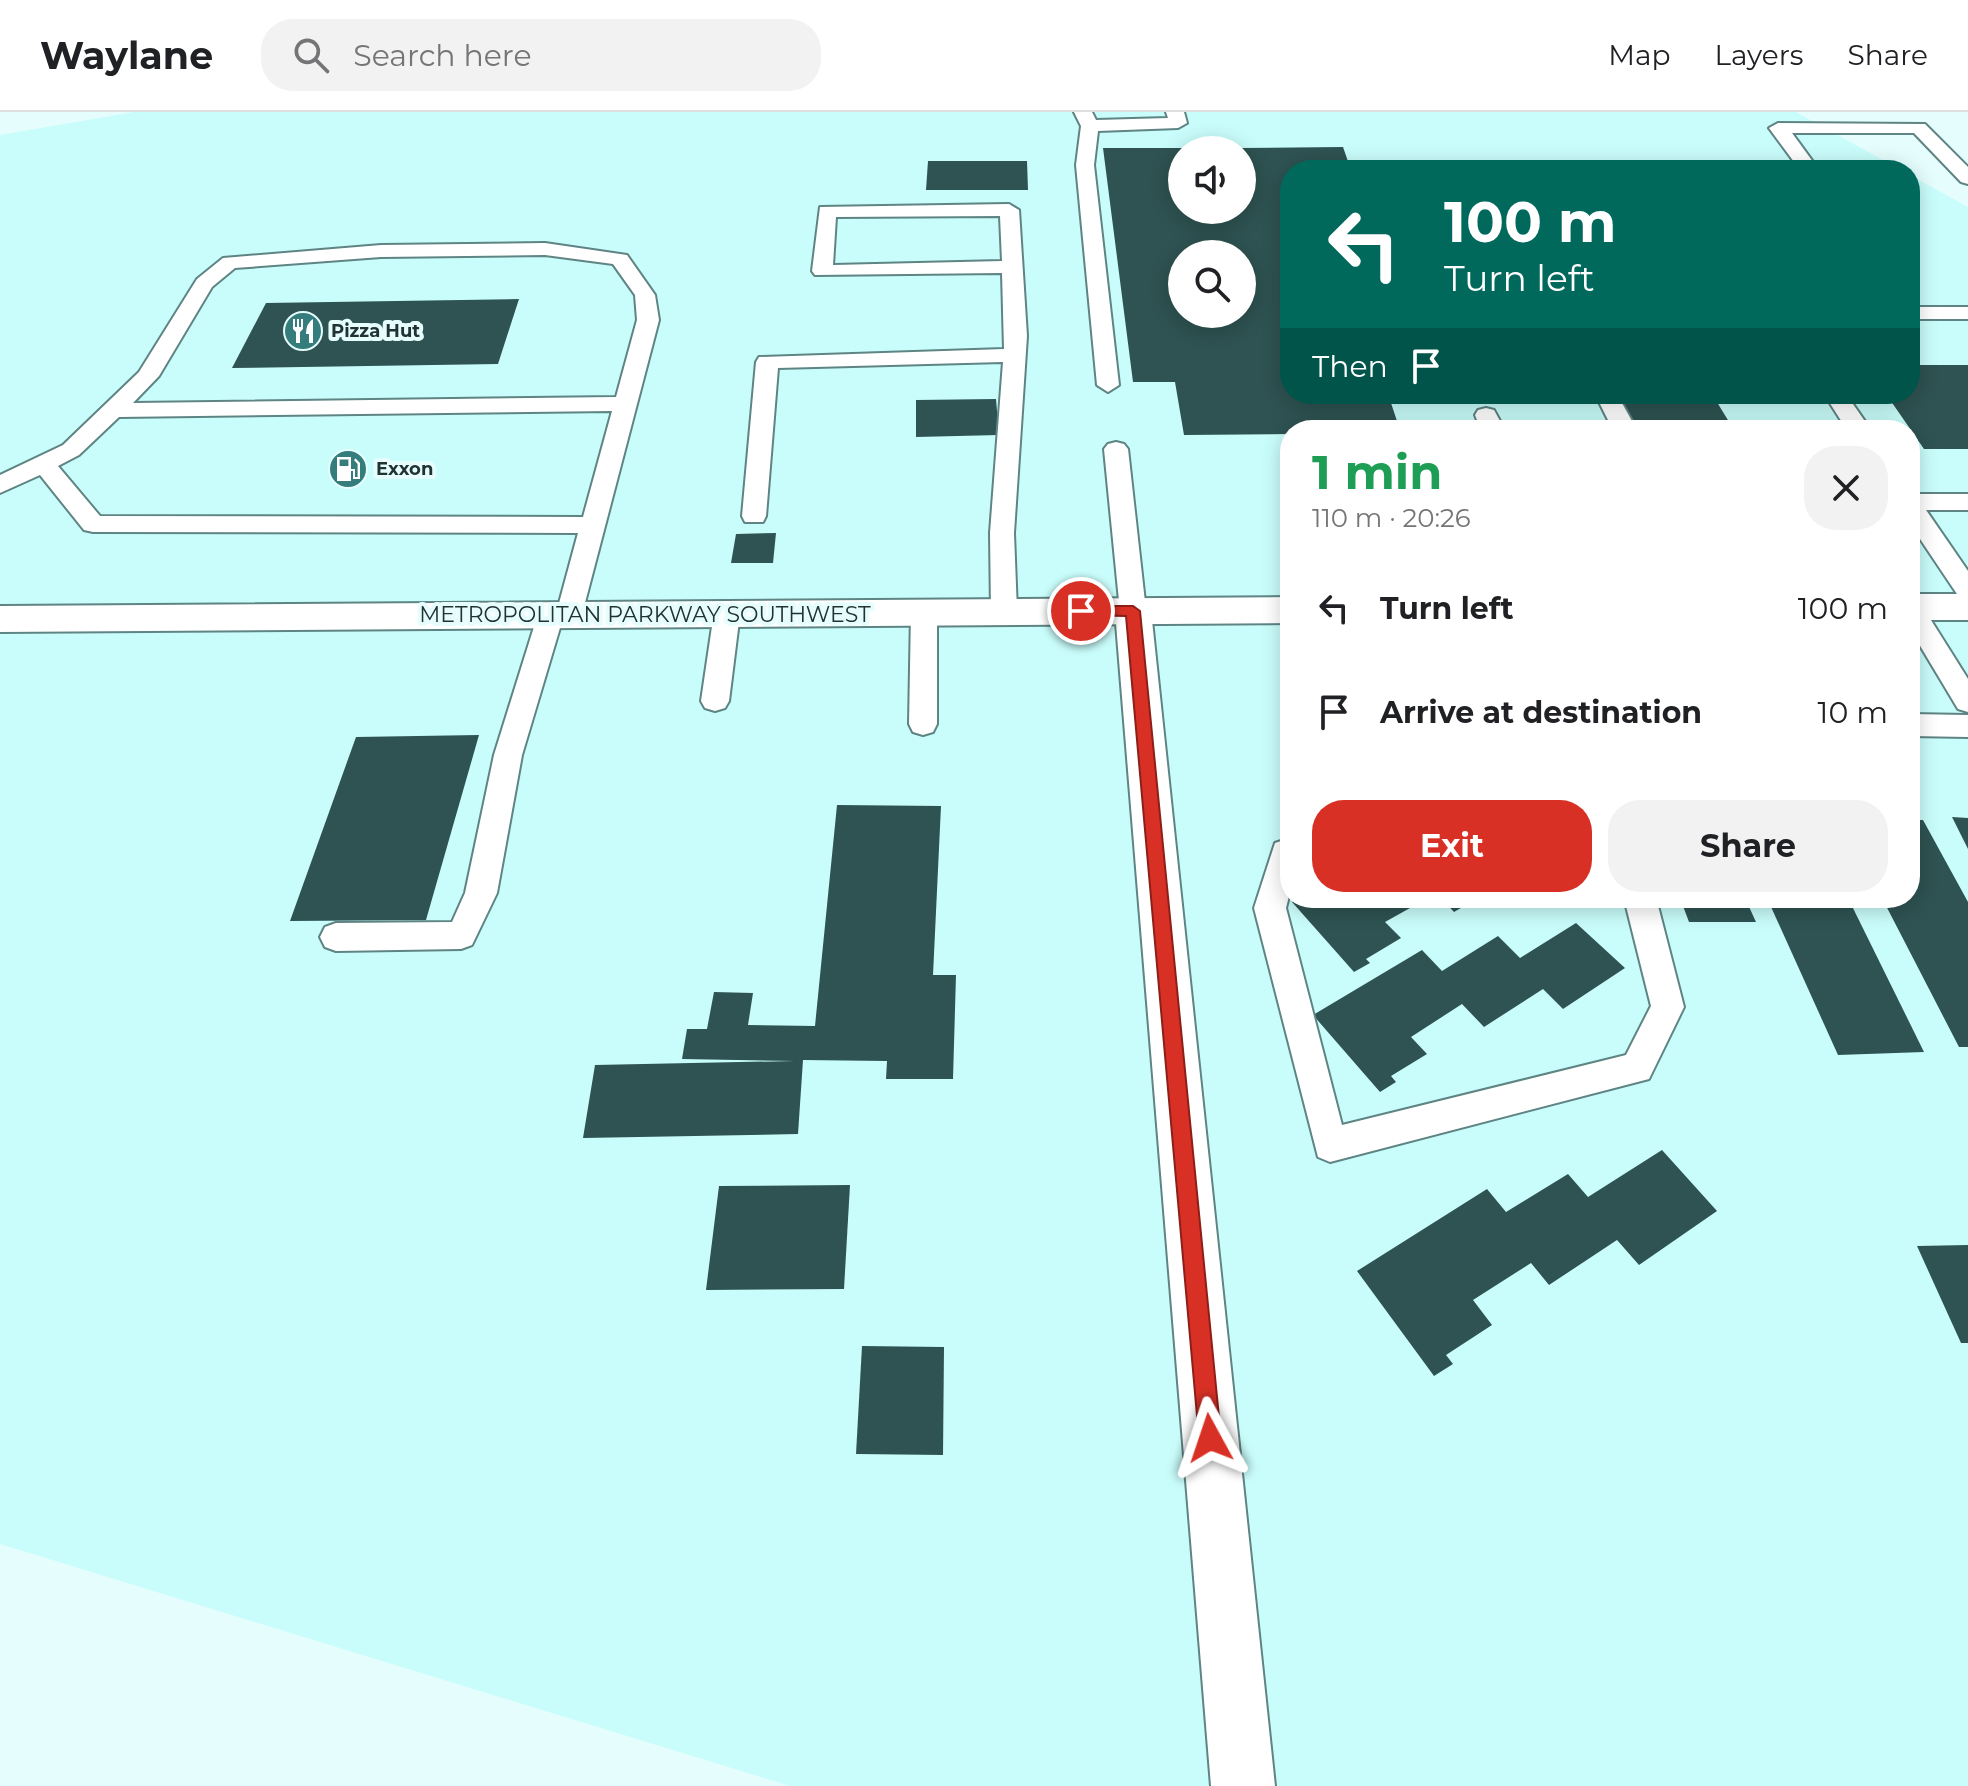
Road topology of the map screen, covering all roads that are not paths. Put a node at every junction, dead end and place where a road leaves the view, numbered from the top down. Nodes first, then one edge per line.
1 (1175, 112) edge
2 (1086, 119) edge
3 (1802, 160) edge
4 (1968, 178) edge
5 (1012, 267) junction
6 (1920, 309) edge
7 (1968, 313) edge
8 (1015, 355) junction
9 (1108, 385) dead end
10 (626, 404) junction
11 (113, 410) junction
12 (1116, 449) dead end
13 (44, 464) junction
14 (0, 485) edge
15 (1968, 502) edge
16 (1920, 504) edge
17 (754, 516) dead end
18 (1920, 519) edge
19 (593, 525) junction
20 (1968, 591) edge
21 (1920, 607) edge
22 (1968, 607) edge
23 (1280, 610) edge
24 (1133, 611) junction
25 (924, 612) junction
26 (1004, 612) junction
27 (727, 613) junction
28 (560, 614) junction
29 (0, 619) edge
30 (1920, 623) edge
31 (715, 701) dead end
32 (1968, 702) edge
33 (923, 724) dead end
34 (1920, 725) edge
35 (1968, 726) edge
36 (1280, 873) edge
37 (1643, 908) edge
38 (336, 937) dead end
39 (1243, 1786) edge

1 - 2 lane
2 - 9 lane
3 - 4 lane
5 - 5 lane
5 - 8 lane
6 - 7 lane
8 - 17 lane
8 - 26 lane
10 - 11 lane
10 - 11 lane
10 - 19 lane
11 - 13 lane
12 - 24 lane
13 - 14 lane
13 - 19 lane
15 - 16 lane
18 - 20 lane
19 - 28 lane
21 - 22 main road
23 - 24 main road, METROPOLITAN PARKWAY SOUTHWEST
24 - 26 main road, METROPOLITAN PARKWAY SOUTHWEST
24 - 39 main road
25 - 26 main road, METROPOLITAN PARKWAY SOUTHWEST
25 - 27 main road, METROPOLITAN PARKWAY SOUTHWEST
25 - 33 lane
27 - 28 main road, METROPOLITAN PARKWAY SOUTHWEST
27 - 31 lane
28 - 29 main road, METROPOLITAN PARKWAY SOUTHWEST
28 - 38 lane
30 - 32 lane
34 - 35 lane
36 - 37 lane

